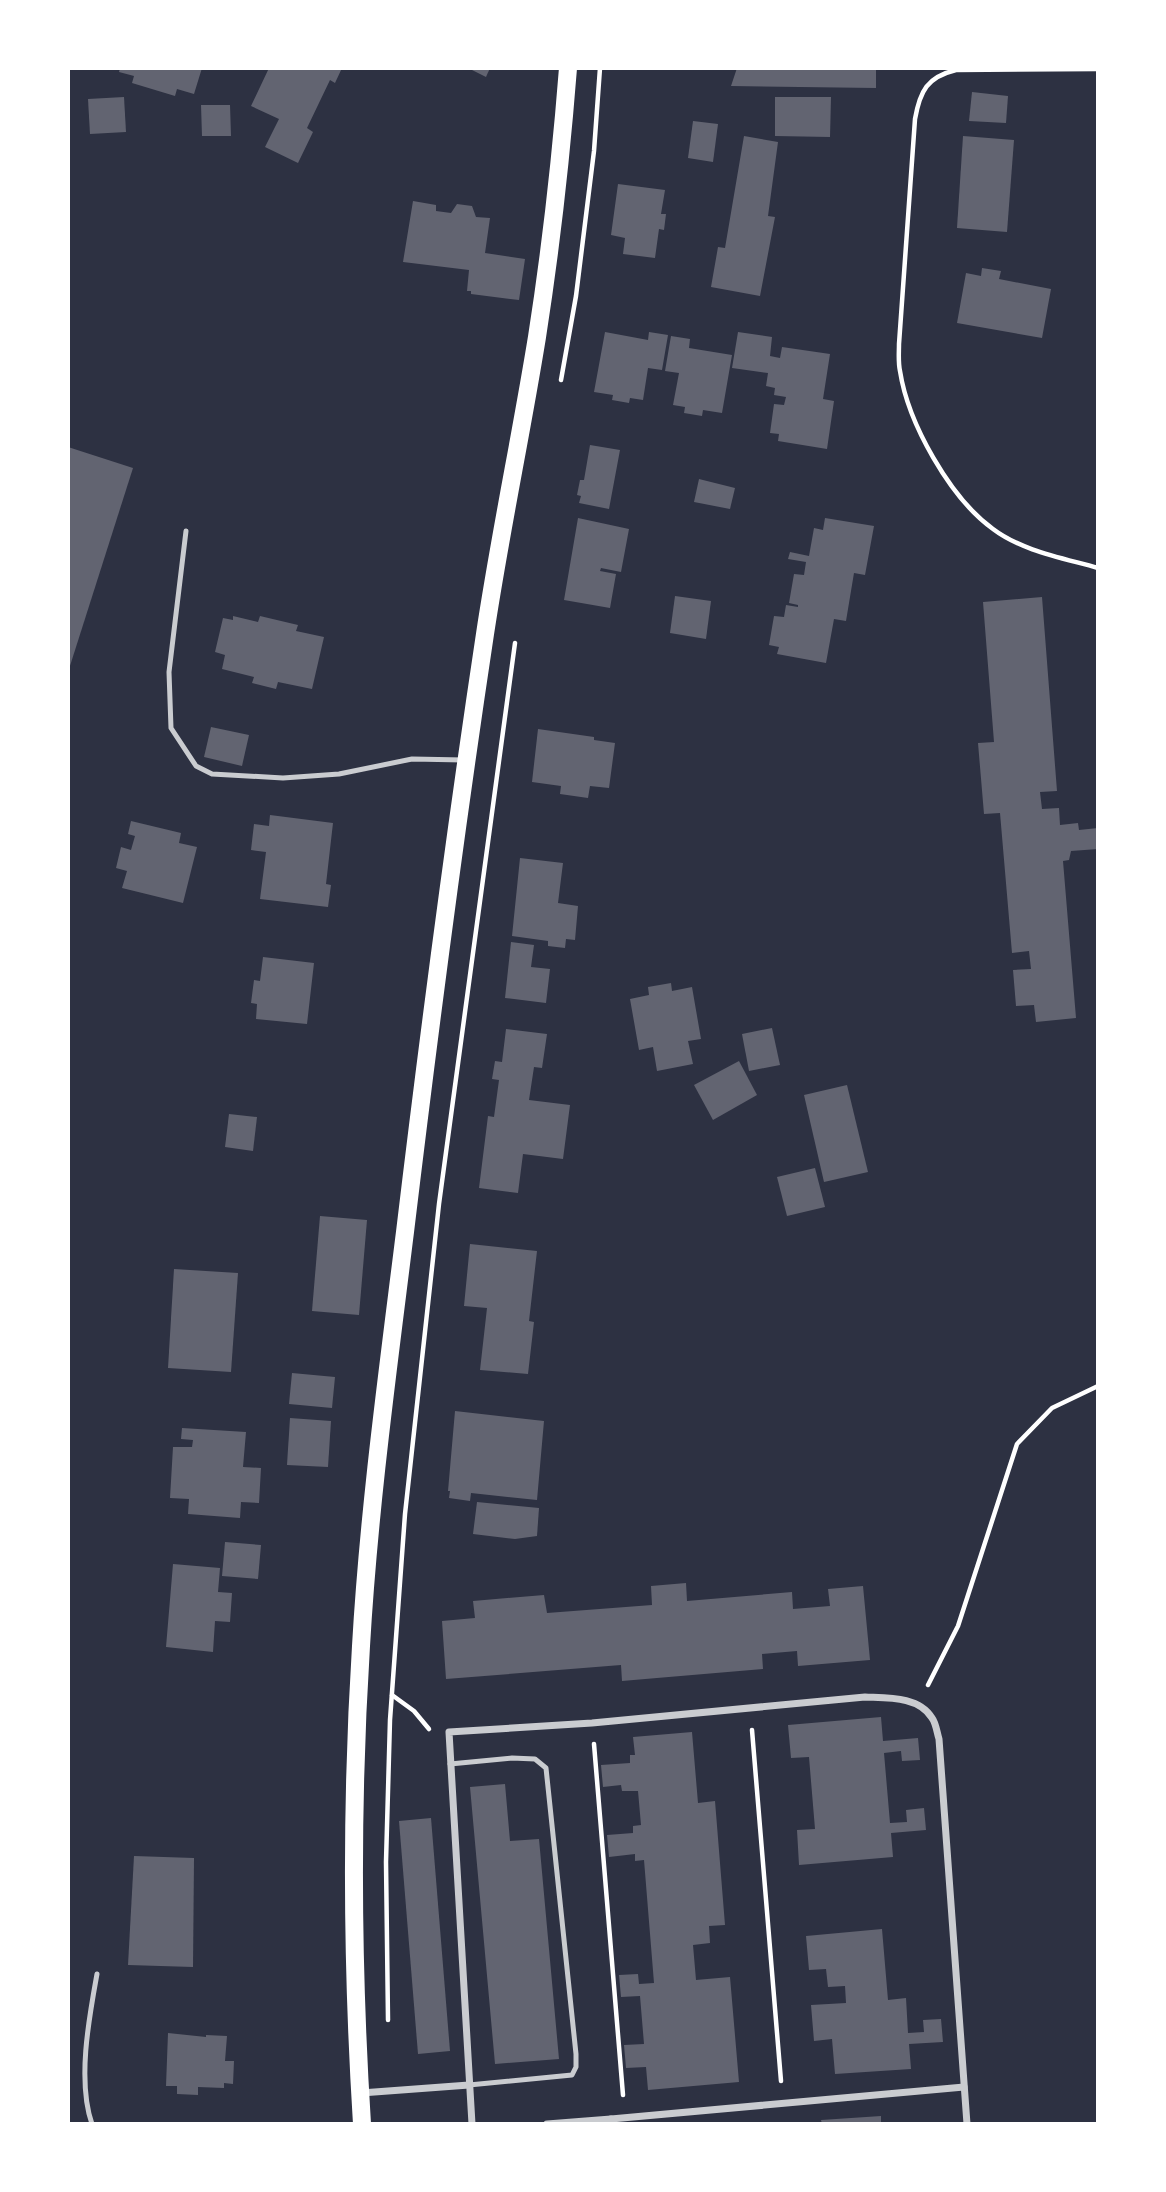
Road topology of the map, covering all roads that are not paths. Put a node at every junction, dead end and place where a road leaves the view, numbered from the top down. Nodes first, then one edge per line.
1 (568, 68) edge
2 (186, 531) dead end
3 (467, 760) junction
4 (450, 1764) junction
5 (97, 1974) dead end
6 (469, 2085) junction
7 (964, 2087) junction
8 (360, 2093) junction
9 (611, 2122) edge
10 (92, 2124) edge
11 (362, 2124) edge
12 (472, 2124) edge
13 (547, 2124) edge
14 (967, 2124) edge

1 - 3 main road
2 - 3 lane
3 - 8 main road
4 - 6 street
4 - 6 lane
4 - 7 street
5 - 10 lane
6 - 8 street
6 - 12 street
7 - 9 street
7 - 14 street
8 - 11 main road
9 - 13 street

